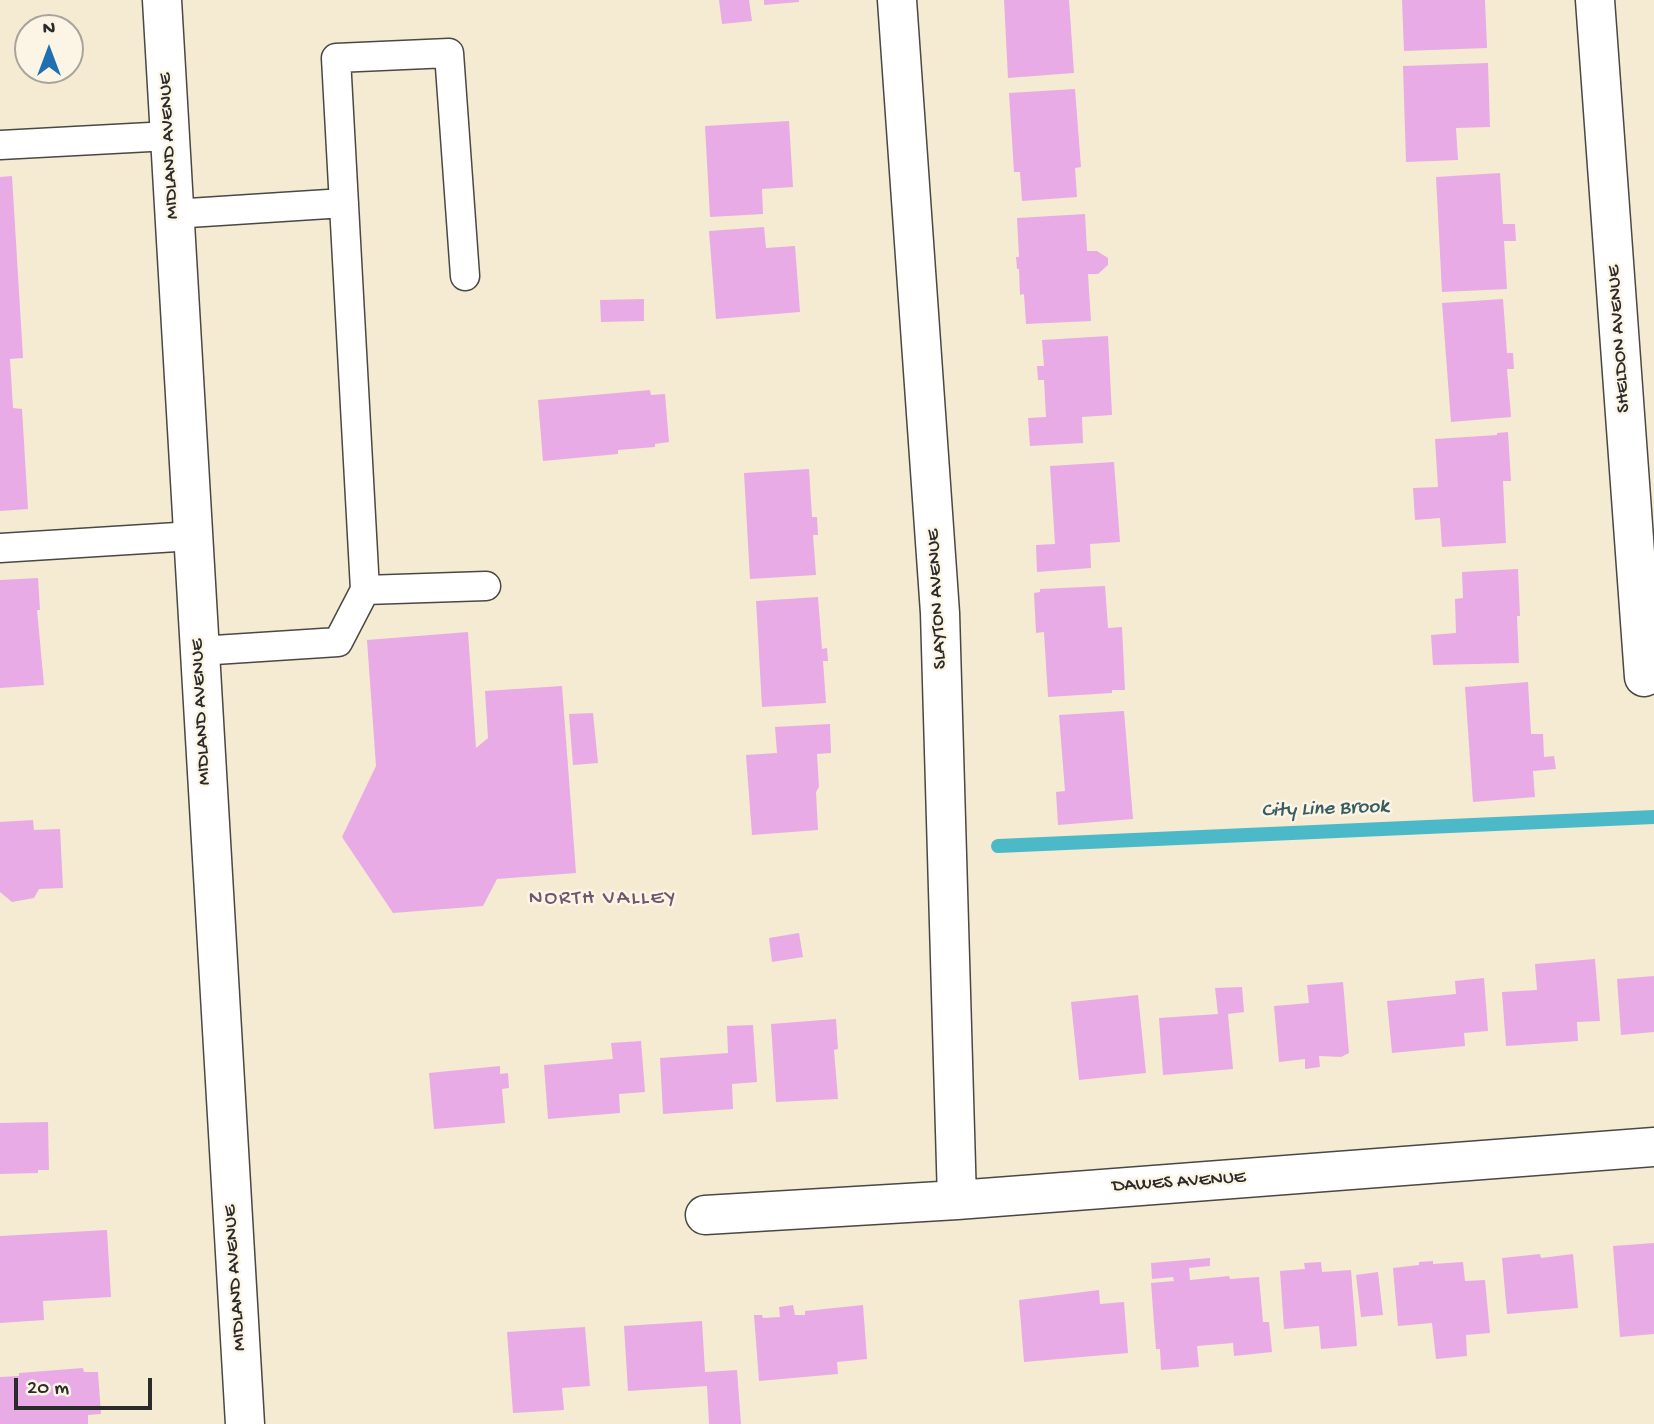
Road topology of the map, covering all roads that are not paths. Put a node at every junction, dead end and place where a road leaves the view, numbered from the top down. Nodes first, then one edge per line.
1 (162, 0) edge
2 (897, 0) edge
3 (1595, 0) edge
4 (169, 136) junction
5 (0, 145) edge
6 (344, 203) junction
7 (173, 214) junction
8 (465, 276) dead end
9 (193, 536) junction
10 (0, 548) edge
11 (486, 586) dead end
12 (365, 590) junction
13 (199, 651) junction
14 (1644, 677) dead end
15 (1654, 1147) edge
16 (957, 1200) junction
17 (705, 1215) dead end
18 (245, 1424) edge

1 - 4 street, MIDLAND AVENUE
2 - 16 street, SLAYTON AVENUE
3 - 14 street, SHELDON AVENUE
4 - 5 lane
4 - 7 street, MIDLAND AVENUE
6 - 7 lane
6 - 8 lane
6 - 12 lane
7 - 9 street, MIDLAND AVENUE
9 - 10 lane
9 - 13 street, MIDLAND AVENUE
11 - 12 lane
12 - 13 lane
13 - 18 street, MIDLAND AVENUE
15 - 16 street, DAWES AVENUE
16 - 17 street, DAWES AVENUE

